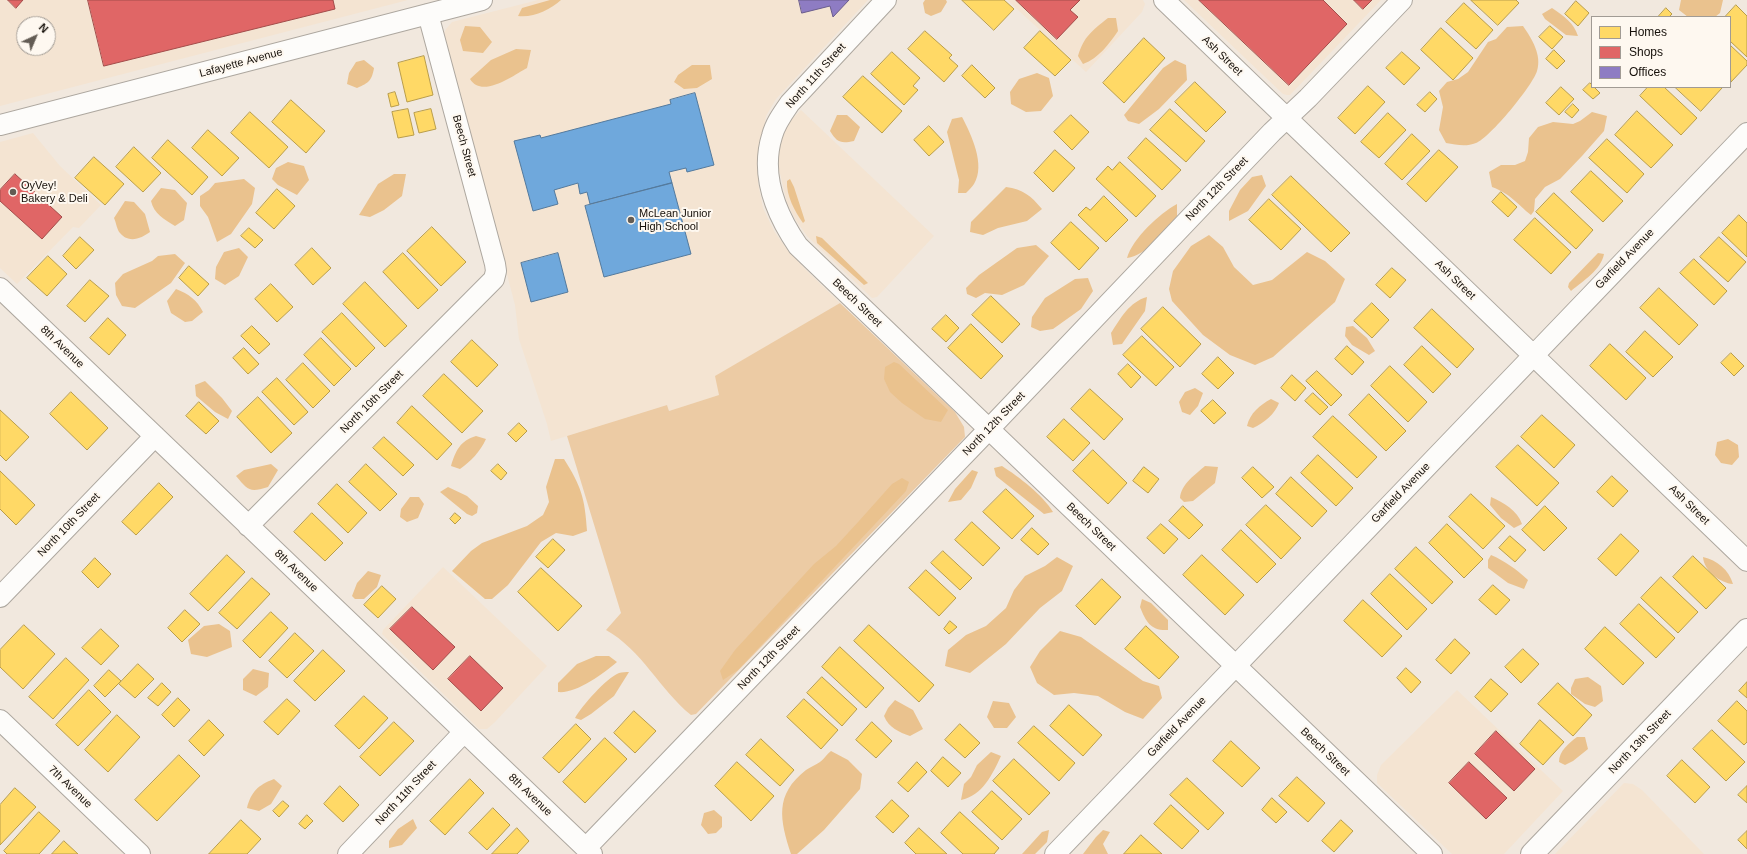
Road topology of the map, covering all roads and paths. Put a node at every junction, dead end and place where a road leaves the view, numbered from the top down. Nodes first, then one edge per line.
1 (482, 0) edge
2 (886, 0) edge
3 (1164, 0) edge
4 (1402, 0) edge
5 (428, 14) junction
6 (1286, 118) junction
7 (0, 125) edge
8 (1747, 133) edge
9 (770, 188) joint
10 (494, 279) joint
11 (0, 288) edge
12 (1533, 355) junction
13 (989, 429) junction
14 (155, 436) junction
15 (248, 526) junction
16 (1747, 561) edge
17 (0, 597) edge
18 (1747, 630) edge
19 (1235, 666) junction
20 (0, 720) edge
21 (464, 732) junction
22 (589, 851) edge
23 (140, 854) edge
24 (348, 854) edge
25 (1055, 854) edge
26 (1432, 854) edge
27 (1532, 854) edge

1 - 5 street, Lafayette Avenue
2 - 9 street, North 11th Street
3 - 6 street, Ash Street
4 - 6 street, North 12th Street
5 - 7 street, Lafayette Avenue
5 - 10 street, Beech Street
6 - 12 street, Ash Street
6 - 13 street, North 12th Street
8 - 12 street, Garfield Avenue
9 - 13 street, Beech Street
10 - 15 street, North 10th Street
11 - 14 street, 8th Avenue
12 - 16 street, Ash Street
12 - 19 street, Garfield Avenue
13 - 19 street, Beech Street
13 - 22 street, North 12th Street
14 - 15 street, 8th Avenue
14 - 17 street, North 10th Street
15 - 21 street, 8th Avenue
18 - 27 main road, North 13th Street
19 - 25 street, Garfield Avenue
19 - 26 street, Beech Street
20 - 23 street, 7th Avenue
21 - 22 street, 8th Avenue
21 - 24 street, North 11th Street

